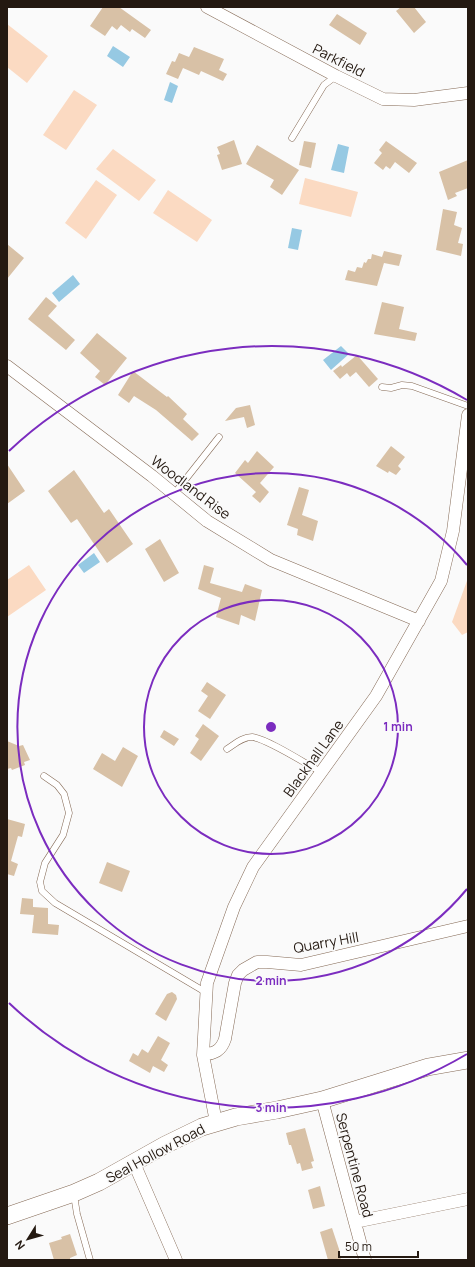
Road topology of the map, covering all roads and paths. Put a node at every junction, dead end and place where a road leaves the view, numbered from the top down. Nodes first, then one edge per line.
1 (207, 7) edge
2 (336, 76) junction
3 (468, 93) edge
4 (292, 138) dead end
5 (7, 366) edge
6 (382, 387) dead end
7 (468, 406) edge
8 (468, 415) edge
9 (219, 437) dead end
10 (174, 494) junction
11 (419, 621) junction
12 (227, 749) dead end
13 (321, 772) junction
14 (44, 776) dead end
15 (468, 926) edge
16 (207, 993) junction
17 (203, 1055) junction
18 (468, 1060) edge
19 (322, 1100) junction
20 (216, 1122) junction
21 (134, 1163) junction
22 (74, 1193) junction
23 (468, 1199) edge
24 (7, 1216) edge
25 (355, 1222) junction
26 (90, 1260) edge
27 (176, 1260) edge
28 (365, 1260) edge

1 - 2 street, Parkfield
2 - 3 street, Parkfield
2 - 4 lane
5 - 10 street, Woodland Rise
6 - 7 lane
8 - 11 street, Blackhall Lane
9 - 10 lane
10 - 11 street, Woodland Rise
11 - 13 street, Blackhall Lane
12 - 13 lane
13 - 16 street, Blackhall Lane
14 - 16 lane
15 - 17 street, Quarry Hill
16 - 17 street, Blackhall Lane
17 - 20 street, Blackhall Lane
18 - 19 main road, Seal Hollow Road
19 - 20 main road, Seal Hollow Road
19 - 25 street, Serpentine Road
20 - 21 main road, Seal Hollow Road
21 - 22 main road, Seal Hollow Road
21 - 27 street
22 - 24 main road, Seal Hollow Road
22 - 26 lane
23 - 25 street
25 - 28 street, Serpentine Road

